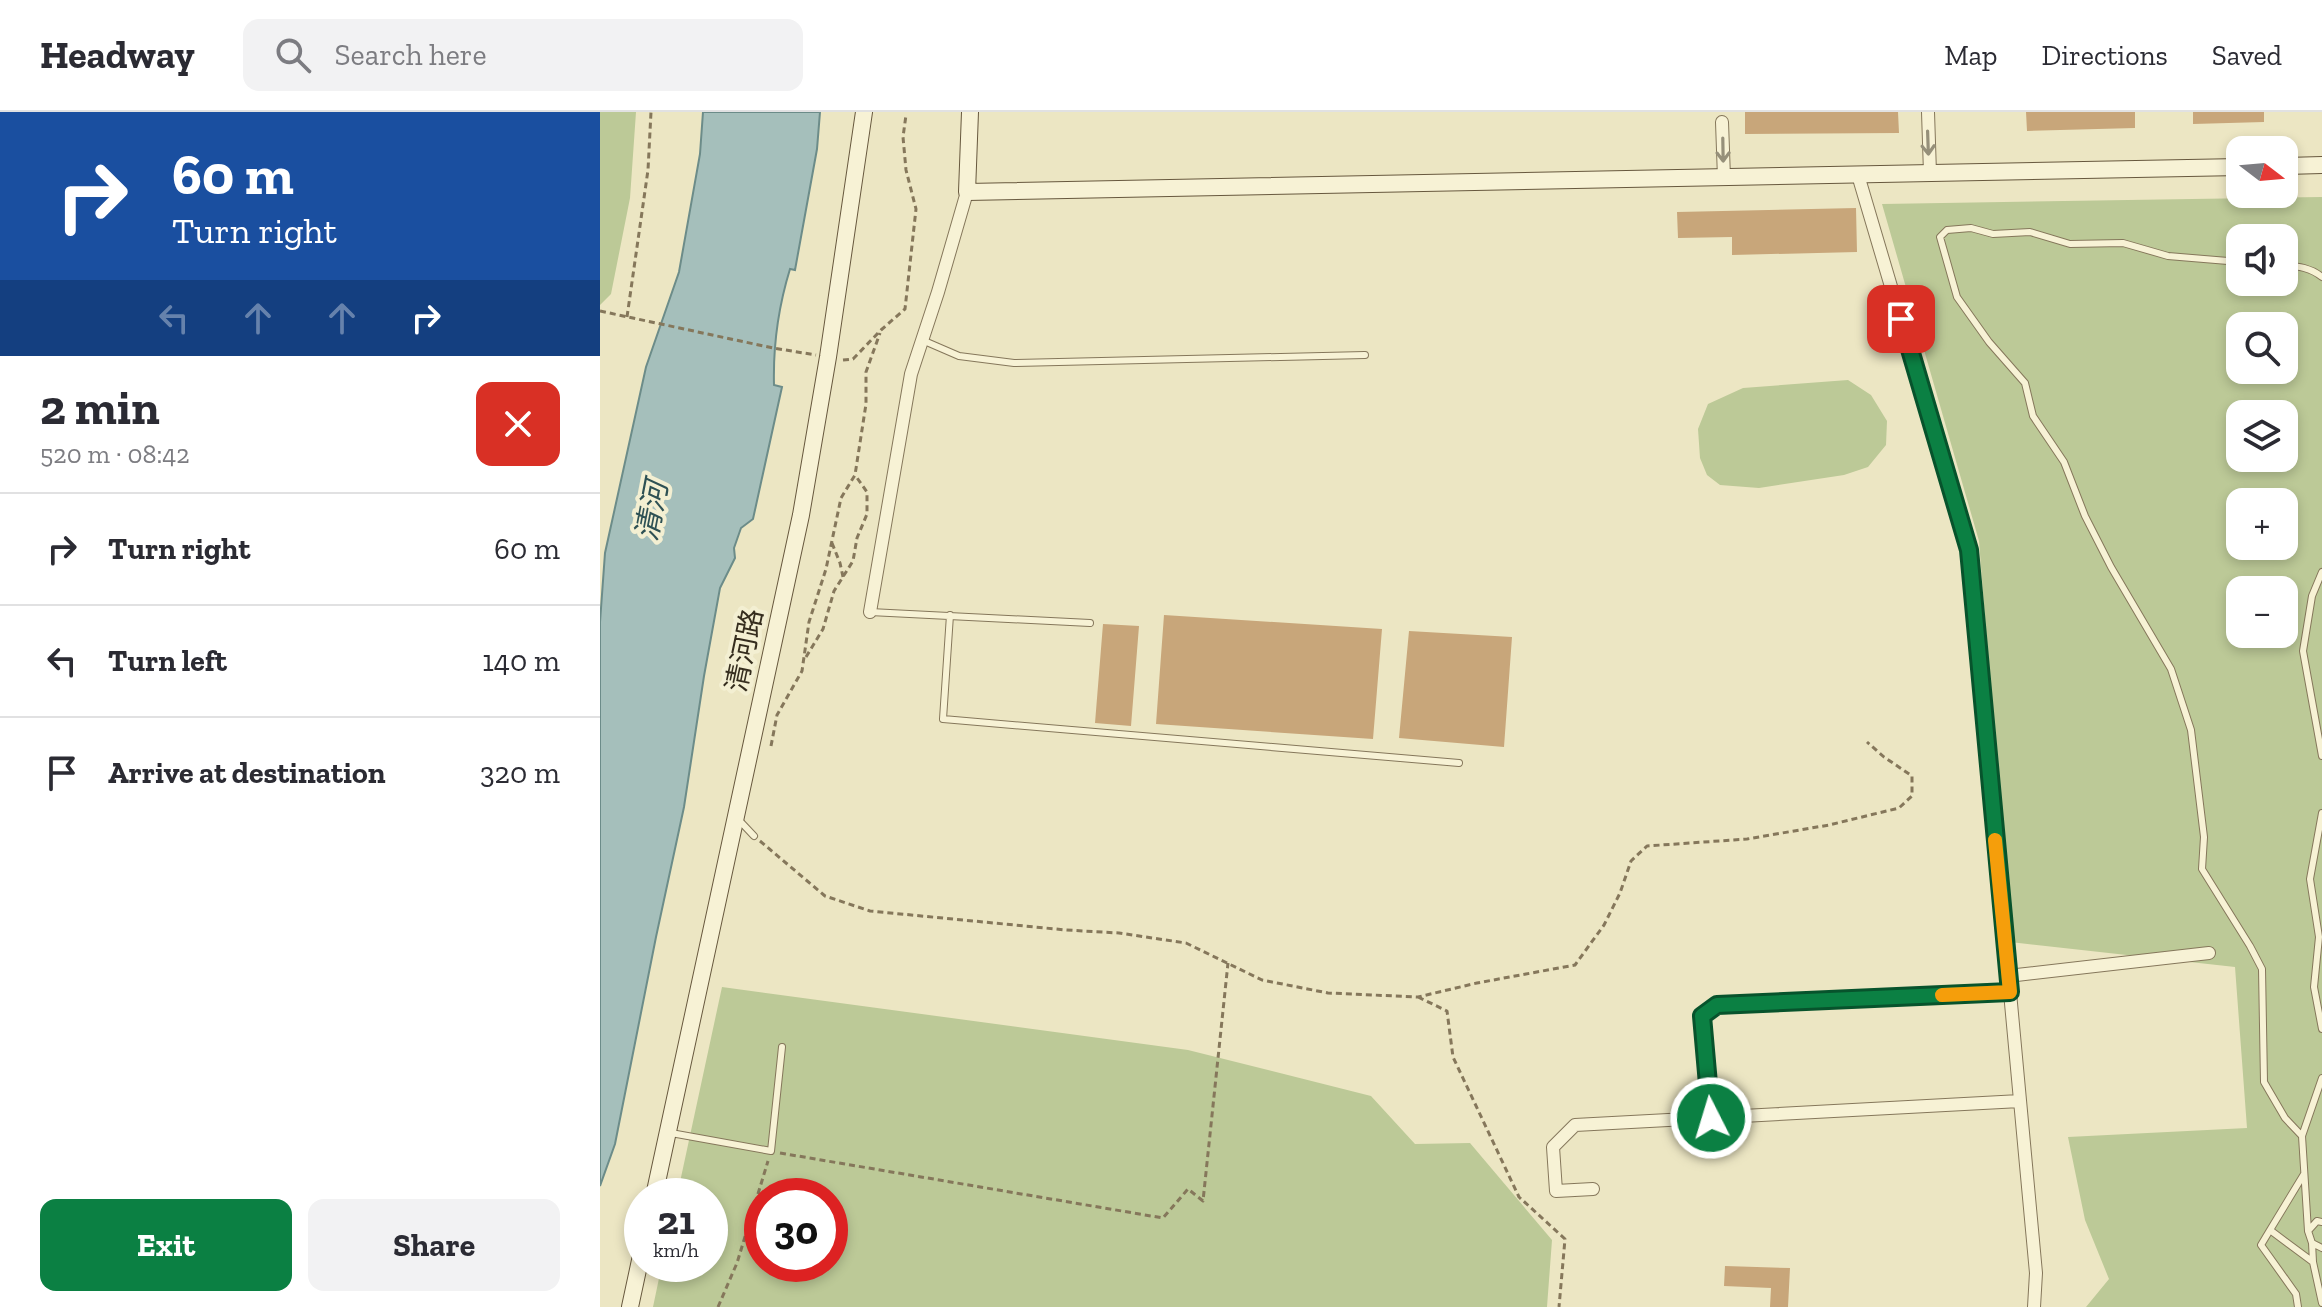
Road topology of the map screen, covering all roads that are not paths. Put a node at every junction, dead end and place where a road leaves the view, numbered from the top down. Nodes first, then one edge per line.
1 (864, 112) edge
2 (970, 112) edge
3 (1928, 112) edge
4 (1722, 122) dead end
5 (2322, 165) edge
6 (2298, 166) edge
7 (2226, 167) edge
8 (1930, 173) junction
9 (1858, 175) junction
10 (1724, 178) junction
11 (967, 192) junction
12 (2226, 261) edge
13 (2298, 266) edge
14 (2322, 277) edge
15 (922, 340) junction
16 (1365, 355) dead end
17 (2322, 572) edge
18 (870, 612) joint
19 (950, 615) junction
20 (1090, 623) dead end
21 (2322, 756) edge
22 (1459, 763) dead end
23 (2322, 813) edge
24 (735, 816) junction
25 (754, 836) road end
26 (2209, 953) dead end
27 (2008, 976) junction
28 (2010, 992) junction
29 (2322, 1029) edge
30 (782, 1047) dead end
31 (2322, 1078) edge
32 (2020, 1101) junction
33 (1711, 1118) junction
34 (667, 1132) junction
35 (2302, 1136) junction
36 (2304, 1174) junction
37 (658, 1178) edge
38 (1593, 1189) dead end
39 (2322, 1222) edge
40 (2270, 1230) junction
41 (2308, 1231) junction
42 (2312, 1243) junction
43 (2322, 1248) edge
44 (2313, 1262) junction
45 (635, 1282) edge
46 (2322, 1303) edge
47 (630, 1307) edge
48 (2034, 1307) edge
49 (2298, 1307) edge

1 - 24 street, 清河路
2 - 11 street
3 -> 8 street
4 -> 10 street
5 - 6 street
7 - 8 street
8 - 9 street
9 - 10 street
9 - 27 street
10 - 11 street
11 - 15 street
12 - 35 lane
13 - 14 lane
15 - 16 lane
15 - 18 street
17 - 21 lane
18 - 19 lane
19 - 20 lane
19 - 22 lane
23 - 29 lane
24 - 25 lane
24 - 34 street, 清河路
26 - 27 street
27 - 28 street
28 - 32 street
28 - 33 street
30 - 34 lane
31 - 35 lane
32 - 33 street
32 - 48 street
33 - 38 street
34 - 37 street, 清河路
35 - 36 lane
36 - 40 lane
36 - 41 lane
39 - 41 lane
40 - 44 lane
40 - 49 lane
41 - 42 lane
42 - 43 lane
42 - 44 lane
44 - 46 lane
45 - 47 street

